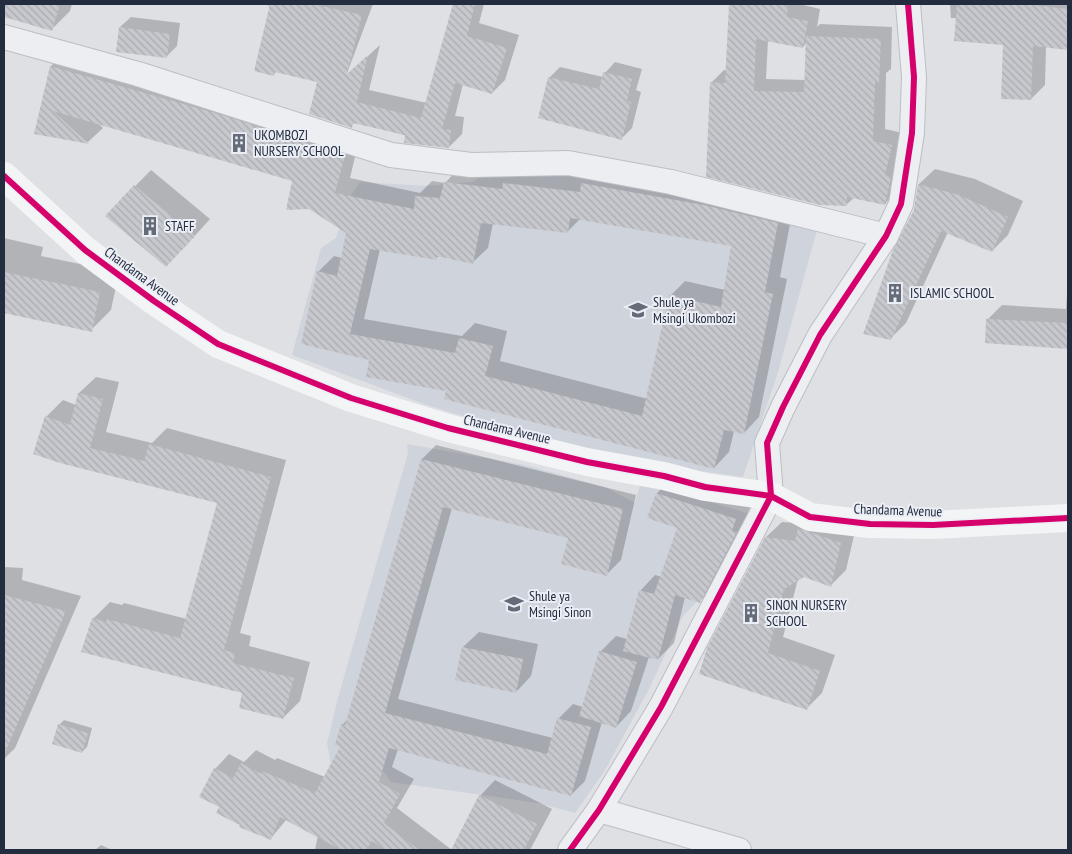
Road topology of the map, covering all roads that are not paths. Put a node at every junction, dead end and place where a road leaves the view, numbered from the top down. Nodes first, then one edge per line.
1 (908, 4) edge
2 (4, 37) edge
3 (4, 176) edge
4 (886, 236) junction
5 (771, 496) junction
6 (1068, 518) edge
7 (599, 810) junction
8 (570, 850) edge
9 (739, 850) edge

1 - 4 street
2 - 4 street
3 - 5 street, Chandama Avenue
4 - 5 street
5 - 6 street, Chandama Avenue
5 - 7 street
7 - 8 street
7 - 9 street

